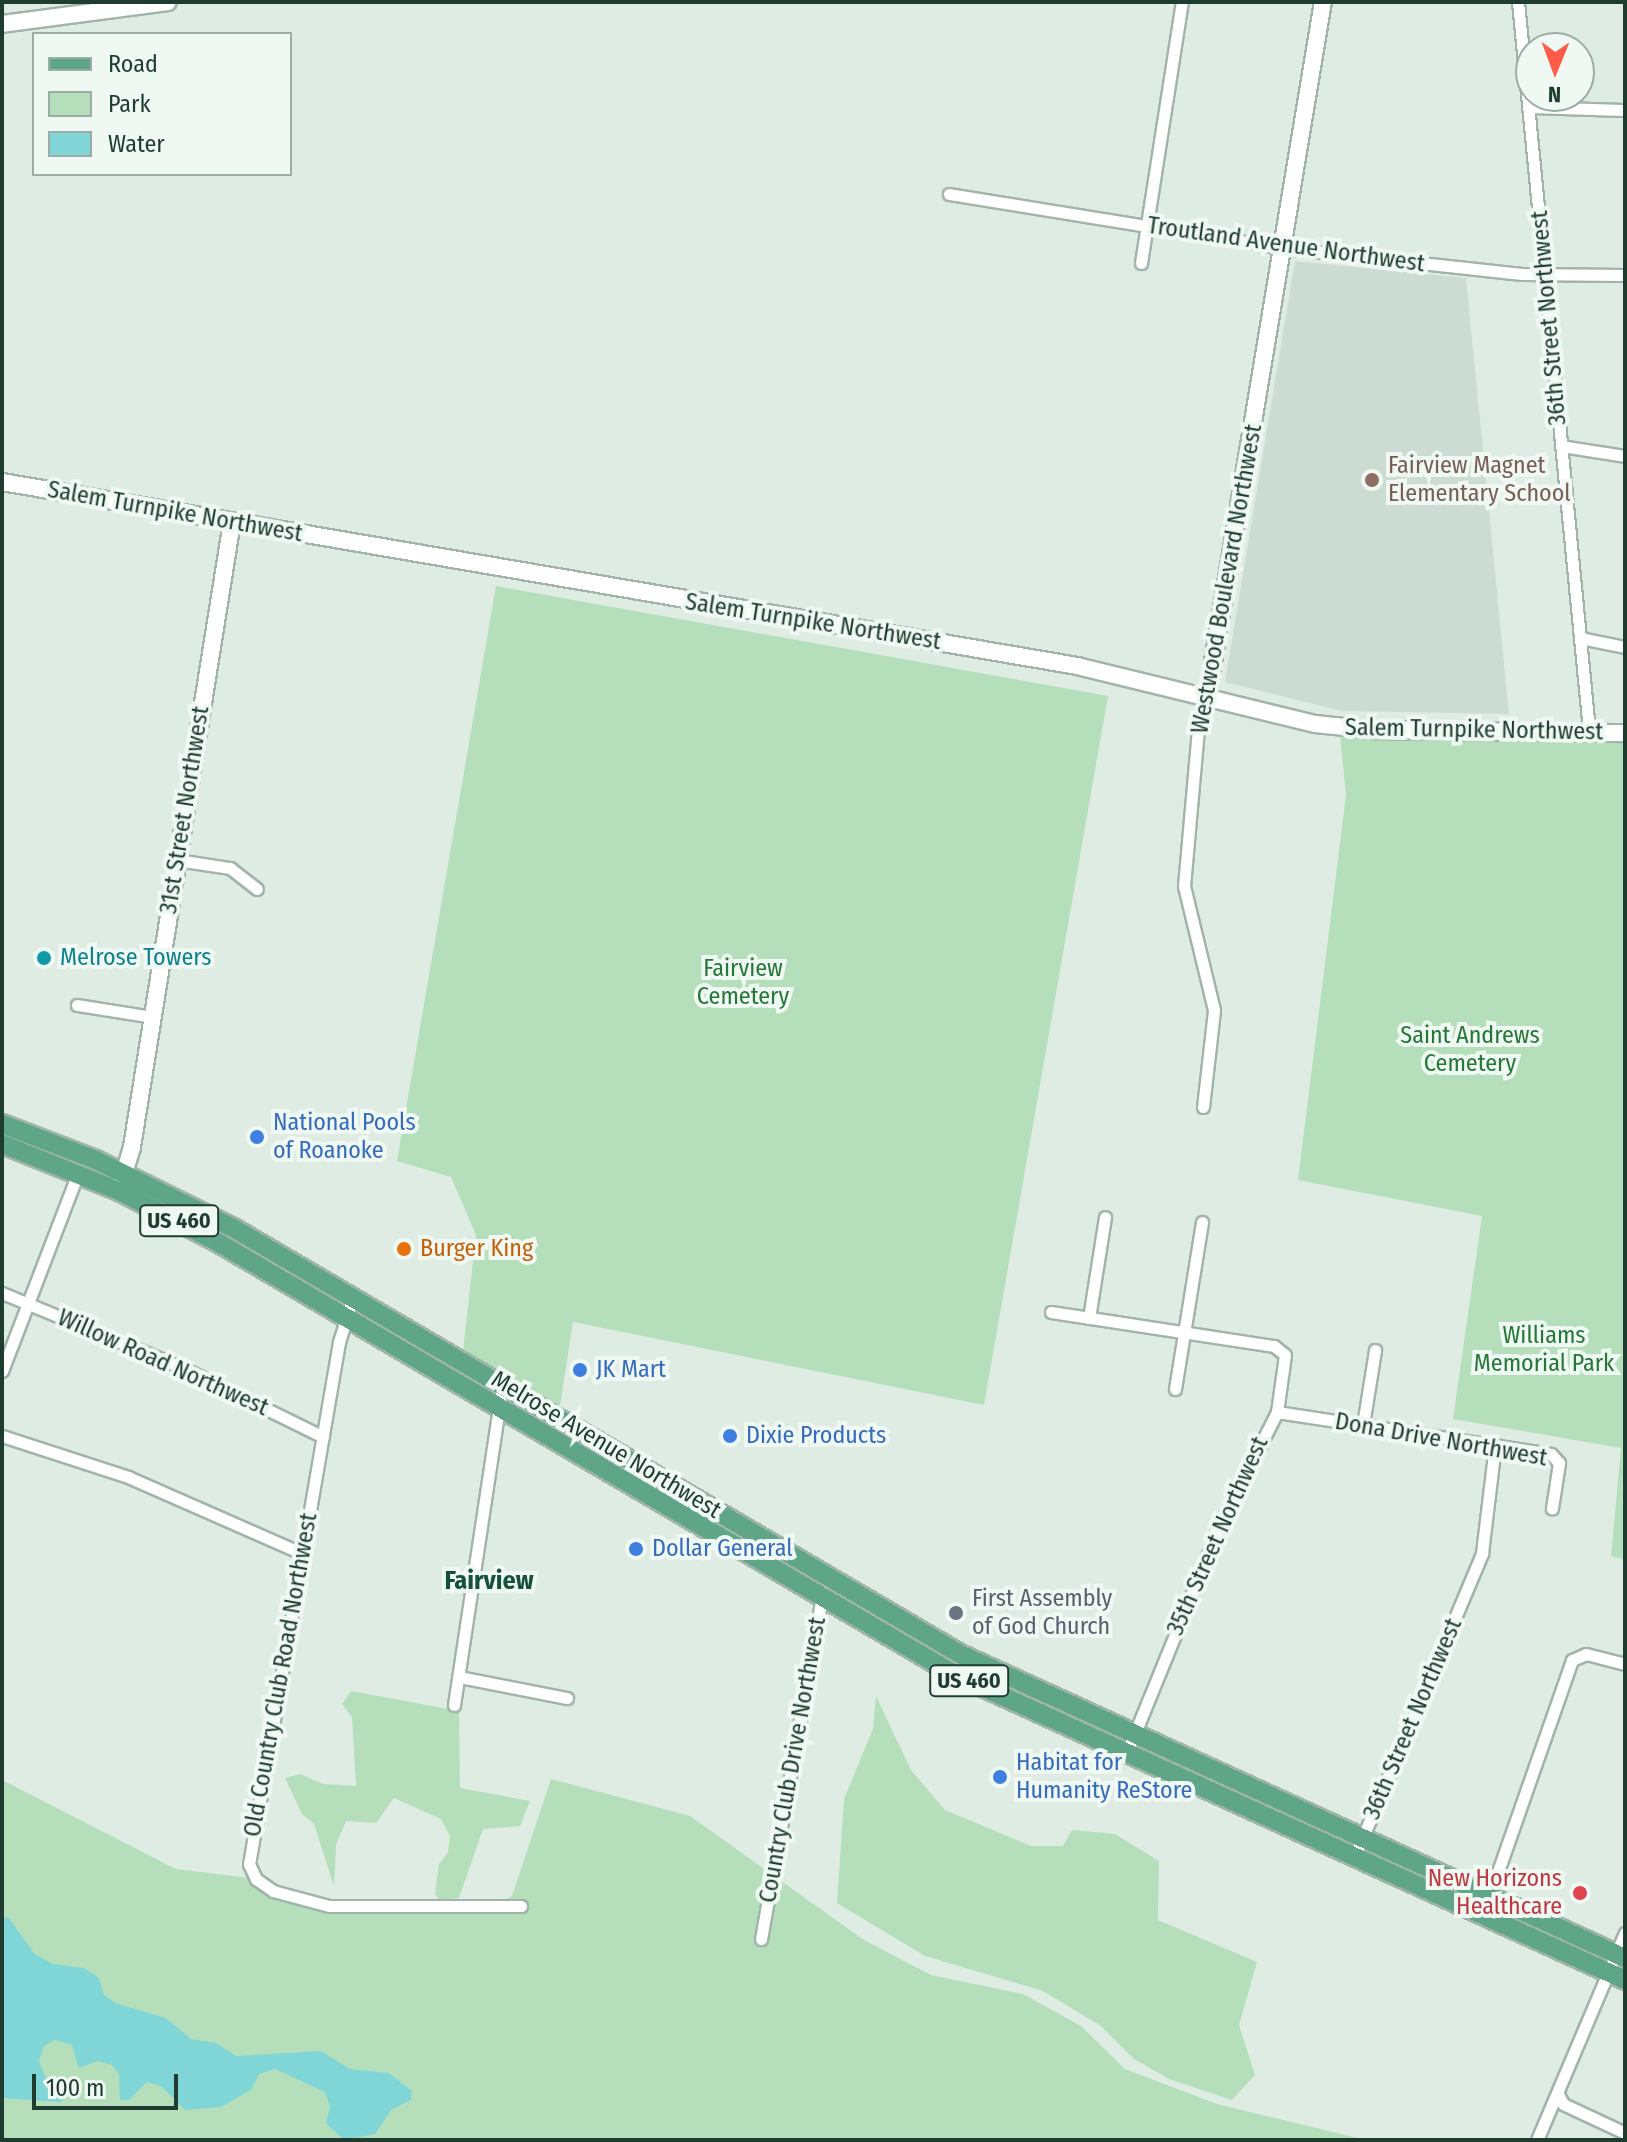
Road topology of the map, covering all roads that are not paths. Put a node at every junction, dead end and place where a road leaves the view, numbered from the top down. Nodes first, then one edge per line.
1 (168, 2) edge
2 (1182, 2) edge
3 (1323, 2) edge
4 (1518, 2) edge
5 (2, 24) edge
6 (1521, 32) edge
7 (1595, 109) edge
8 (1625, 110) edge
9 (1529, 112) edge
10 (949, 194) dead end
11 (1147, 227) junction
12 (1283, 248) junction
13 (1141, 263) dead end
14 (1546, 275) junction
15 (1625, 275) edge
16 (1561, 446) junction
17 (1625, 456) edge
18 (2, 482) edge
19 (232, 522) junction
20 (1580, 638) junction
21 (1625, 647) edge
22 (1207, 698) junction
23 (1589, 730) junction
24 (1625, 733) edge
25 (177, 860) junction
26 (257, 889) dead end
27 (77, 1005) dead end
28 (153, 1017) junction
29 (1203, 1107) dead end
30 (2, 1124) edge
31 (2, 1144) edge
32 (78, 1173) junction
33 (122, 1182) junction
34 (1105, 1217) dead end
35 (1202, 1222) dead end
36 (2, 1293) edge
37 (352, 1300) junction
38 (30, 1303) junction
39 (1051, 1312) dead end
40 (345, 1318) junction
41 (1089, 1318) junction
42 (1184, 1332) junction
43 (1375, 1350) dead end
44 (2, 1371) edge
45 (502, 1388) junction
46 (1175, 1389) dead end
47 (500, 1410) junction
48 (1277, 1412) junction
49 (1363, 1425) junction
50 (2, 1436) edge
51 (323, 1437) junction
52 (1495, 1445) junction
53 (1552, 1508) dead end
54 (303, 1554) junction
55 (828, 1580) junction
56 (821, 1599) junction
57 (1625, 1664) edge
58 (459, 1677) junction
59 (567, 1698) dead end
60 (454, 1705) dead end
61 (1133, 1737) junction
62 (1126, 1755) junction
63 (1362, 1840) junction
64 (1354, 1858) junction
65 (1489, 1897) junction
66 (521, 1906) dead end
67 (1479, 1914) junction
68 (1625, 1933) edge
69 (761, 1939) dead end
70 (1620, 1956) edge
71 (1616, 1976) edge
72 (1558, 2094) junction
73 (1625, 2133) edge
74 (1537, 2140) edge

1 - 5 street
2 - 11 street
3 - 12 street, Westwood Boulevard Northwest
4 - 6 street, 36th Street Northwest
7 - 8 street
9 - 14 street, 36th Street Northwest
10 - 11 street, Troutland Avenue Northwest
11 - 12 street, Troutland Avenue Northwest
11 - 13 street
12 - 14 street, Troutland Avenue Northwest
12 - 22 street, Westwood Boulevard Northwest
14 - 15 street, Troutland Avenue Northwest
14 - 16 street, 36th Street Northwest
16 - 17 street
16 - 20 street, 36th Street Northwest
18 - 19 street, Salem Turnpike Northwest
19 - 22 street, Salem Turnpike Northwest
19 - 25 street, 31st Street Northwest
20 - 21 street
20 - 23 street, 36th Street Northwest
22 - 23 street, Salem Turnpike Northwest
22 - 29 street, Westwood Boulevard Northwest
23 - 24 street, Salem Turnpike Northwest
25 - 26 street
25 - 28 street, 31st Street Northwest
27 - 28 street
28 - 33 street, 31st Street Northwest
30 - 33 main road, Melrose Avenue Northwest / US 460
31 - 32 main road, Melrose Avenue Northwest / US 460
32 - 33 main road, Melrose Avenue Northwest / US 460
32 - 38 street
33 - 37 main road, Melrose Avenue Northwest / US 460
33 - 40 main road, Melrose Avenue Northwest / US 460
34 - 41 street
35 - 42 street
36 - 38 street, Willow Road Northwest
37 - 40 street, Old Country Club Road Northwest
37 - 45 main road, Melrose Avenue Northwest / US 460
38 - 44 street
38 - 51 street, Willow Road Northwest
39 - 41 street
40 - 47 main road, Melrose Avenue Northwest / US 460
40 - 51 street, Old Country Club Road Northwest
41 - 42 street
42 - 46 street
42 - 48 street, 35th Street Northwest
43 - 49 street
45 - 47 street
45 - 55 main road, Melrose Avenue Northwest / US 460
47 - 56 main road, Melrose Avenue Northwest / US 460
47 - 58 street
48 - 49 street, Dona Drive Northwest
48 - 61 street, 35th Street Northwest
49 - 52 street, Dona Drive Northwest
50 - 54 street
51 - 54 street, Old Country Club Road Northwest
52 - 53 street, Dona Drive Northwest
52 - 63 street, 36th Street Northwest
54 - 66 street, Old Country Club Road Northwest
55 - 56 street, Country Club Drive Northwest
55 - 61 main road, Melrose Avenue Northwest / US 460
56 - 62 main road, Melrose Avenue Northwest / US 460
56 - 69 street, Country Club Drive Northwest
57 - 65 street
58 - 59 street
58 - 60 street
61 - 62 street, 35th Street Northwest
61 - 63 main road, Melrose Avenue Northwest / US 460
62 - 64 main road, Melrose Avenue Northwest / US 460
63 - 64 street, 36th Street Northwest
63 - 65 main road, Melrose Avenue Northwest / US 460
64 - 67 main road, Melrose Avenue Northwest / US 460
65 - 67 street
65 - 70 main road, Melrose Avenue Northwest / US 460
67 - 71 main road, Melrose Avenue Northwest / US 460
68 - 70 street
70 - 71 street
71 - 72 street
72 - 73 street
72 - 74 street

